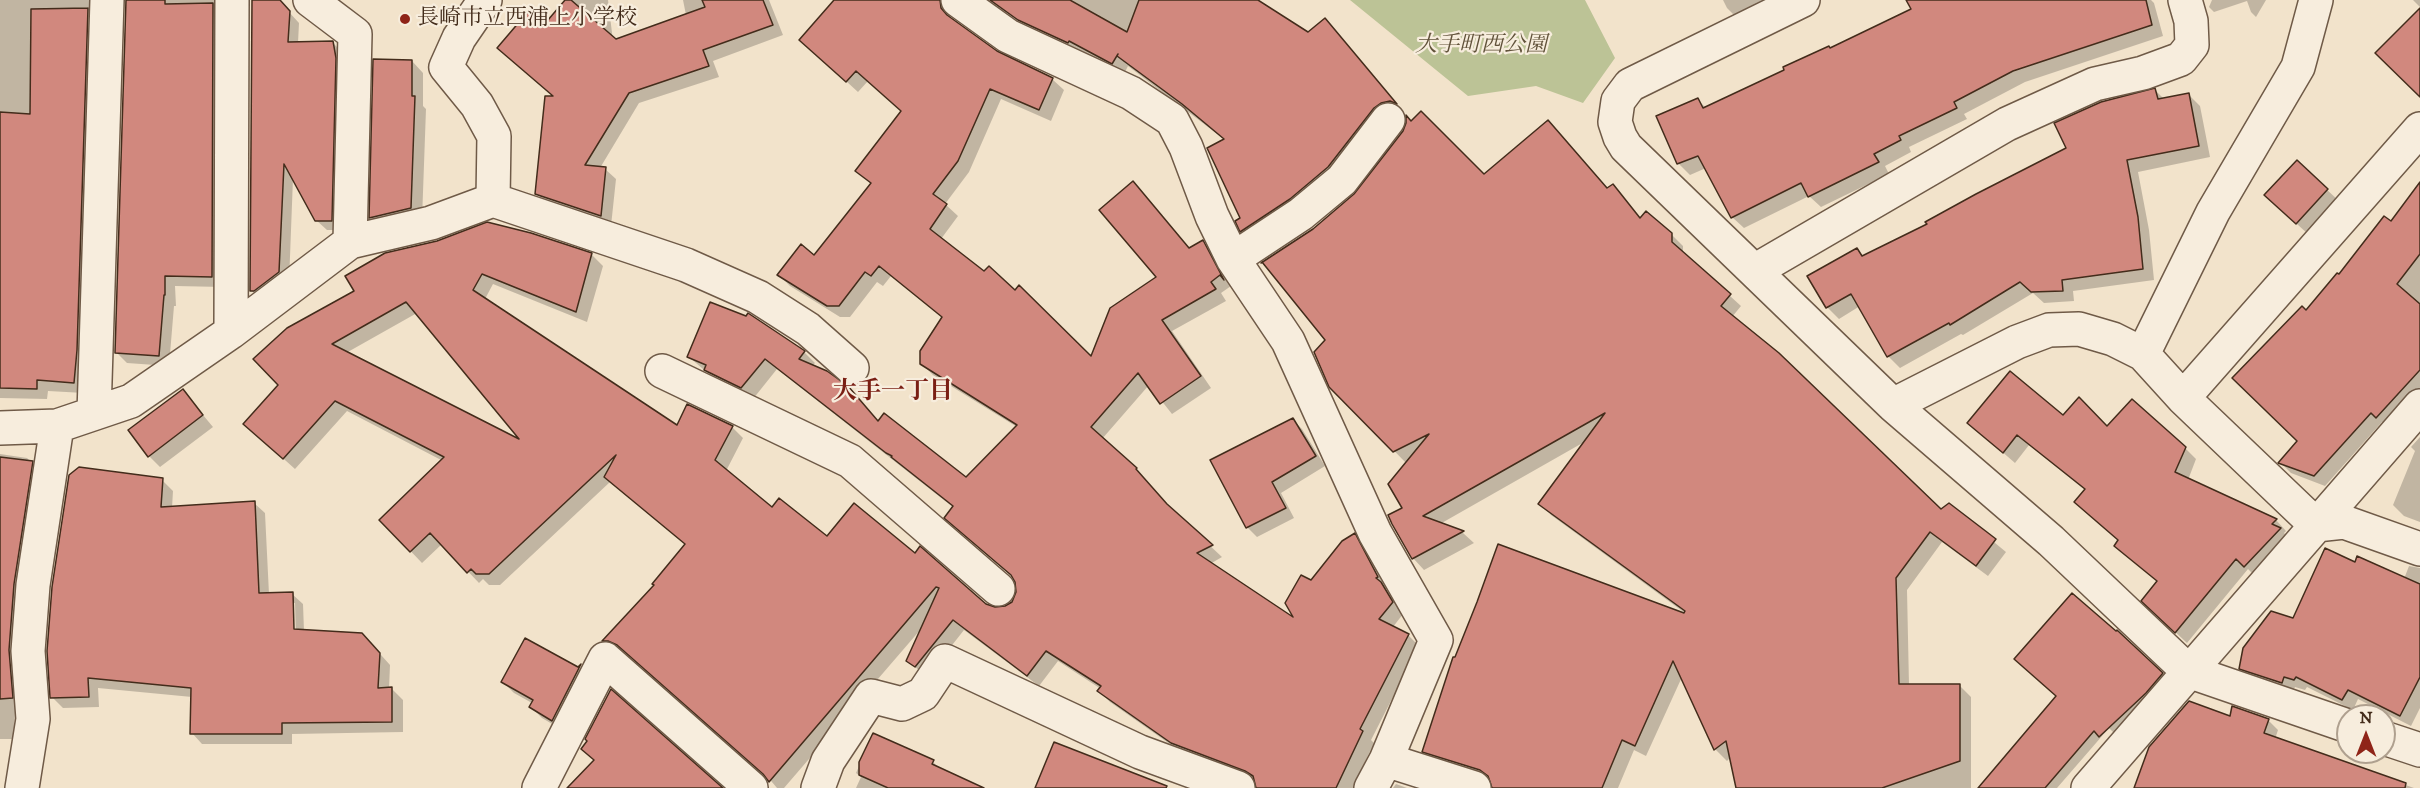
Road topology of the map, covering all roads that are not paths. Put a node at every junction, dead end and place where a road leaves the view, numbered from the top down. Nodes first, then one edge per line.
1 (107, 0) edge
2 (232, 0) edge
3 (310, 0) edge
4 (485, 0) edge
5 (958, 0) edge
6 (1803, 0) edge
7 (2185, 0) edge
8 (2316, 0) edge
9 (1388, 120) dead end
10 (2420, 129) edge
11 (493, 200) junction
12 (350, 242) junction
13 (1233, 259) junction
14 (1755, 270) junction
15 (231, 332) junction
16 (2143, 354) junction
17 (852, 368) dead end
18 (662, 371) dead end
19 (2183, 398) junction
20 (1893, 405) junction
21 (2420, 406) edge
22 (94, 413) junction
23 (57, 426) junction
24 (0, 428) edge
25 (2316, 525) junction
26 (2420, 549) edge
27 (998, 589) dead end
28 (2188, 671) junction
29 (2336, 722) edge
30 (2396, 742) edge
31 (2420, 750) edge
32 (13, 754) edge
33 (1379, 774) edge
34 (22, 788) edge
35 (539, 788) edge
36 (751, 788) edge
37 (818, 788) edge
38 (1238, 788) edge
39 (1474, 788) edge
40 (2088, 788) edge

1 - 22 street
2 - 15 street
3 - 12 street
4 - 11 street
5 - 13 street
6 - 14 street
7 - 14 street
8 - 16 street
9 - 13 street
10 - 19 street
11 - 12 street
11 - 17 street
12 - 15 street
13 - 33 street
14 - 20 street
15 - 22 street
16 - 19 street
16 - 20 street
18 - 27 street
19 - 25 street
20 - 28 street
21 - 25 street
22 - 23 street
23 - 24 street
23 - 32 street
25 - 26 street
25 - 28 street
28 - 29 street
28 - 40 street
30 - 31 street
32 - 34 street
33 - 39 street
35 - 36 street
37 - 38 street

